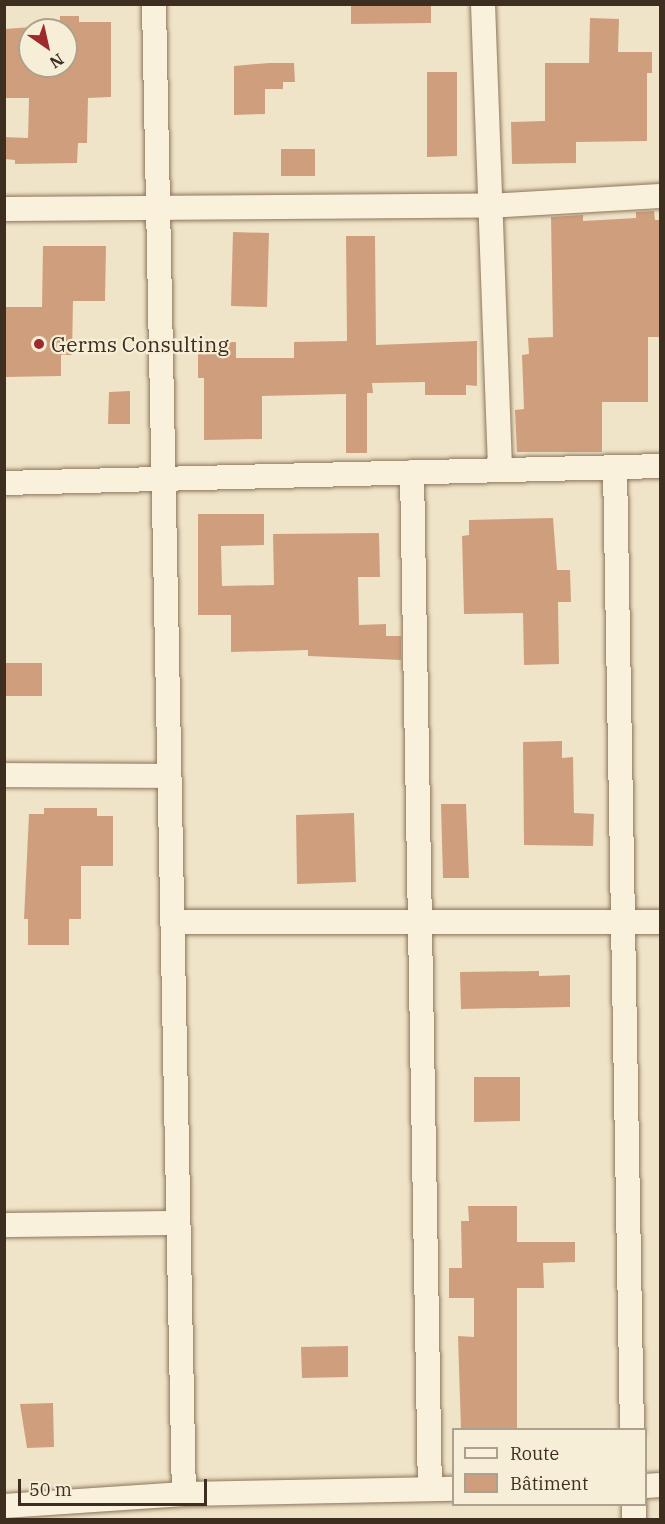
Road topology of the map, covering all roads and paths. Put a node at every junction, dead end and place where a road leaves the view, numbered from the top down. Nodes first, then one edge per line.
1 (154, 4) edge
2 (483, 4) edge
3 (660, 196) edge
4 (488, 206) junction
5 (158, 207) junction
6 (4, 209) edge
7 (660, 466) edge
8 (615, 467) junction
9 (500, 470) junction
10 (412, 472) junction
11 (163, 479) junction
12 (4, 483) edge
13 (4, 775) edge
14 (169, 776) junction
15 (420, 920) junction
16 (172, 922) junction
17 (621, 922) junction
18 (660, 922) edge
19 (178, 1223) junction
20 (4, 1225) edge
21 (632, 1428) edge
22 (442, 1489) edge
23 (184, 1494) junction
24 (4, 1506) edge

1 - 5 street
2 - 4 street
3 - 4 street
4 - 5 street
4 - 9 street
5 - 6 street
5 - 11 street
7 - 8 street
8 - 9 street
8 - 17 street
9 - 10 street
10 - 11 street
10 - 15 street
11 - 12 street
11 - 14 street
13 - 14 street
14 - 16 street
15 - 16 street
15 - 17 street
15 - 22 street
16 - 19 street
17 - 18 street
17 - 21 street
19 - 20 street
19 - 23 street
22 - 23 street
23 - 24 street

